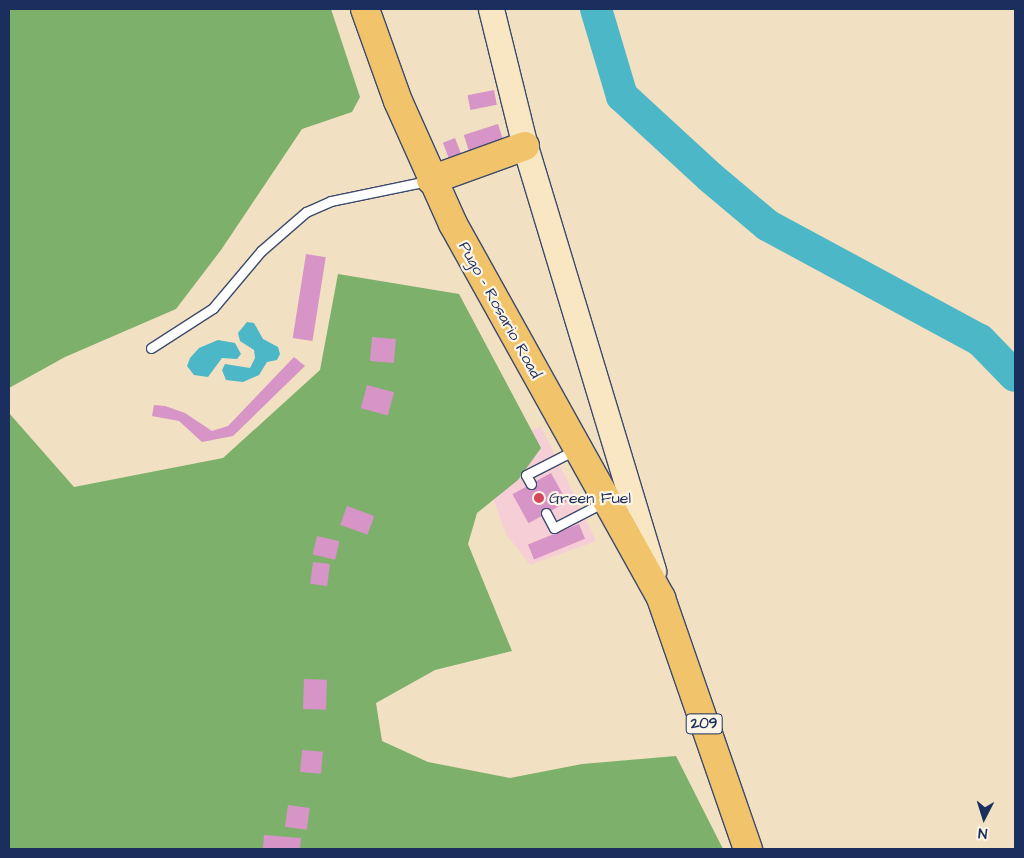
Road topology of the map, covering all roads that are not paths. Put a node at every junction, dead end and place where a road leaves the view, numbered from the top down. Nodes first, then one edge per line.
1 (365, 9) edge
2 (491, 9) edge
3 (525, 146) junction
4 (431, 180) junction
5 (151, 348) dead end
6 (578, 449) junction
7 (531, 484) dead end
8 (607, 501) junction
9 (546, 513) dead end
10 (661, 598) junction
11 (748, 849) edge

1 - 4 main road, Pugo - Rosario Road
2 - 3 main road, Pugo - Rosario Road / 209
3 - 4 main road
3 - 10 main road, Pugo - Rosario Road / 209
4 - 5 lane
4 - 6 main road, Pugo - Rosario Road
6 - 7 lane
6 - 8 main road, Pugo - Rosario Road
8 - 9 lane
8 - 10 main road, Pugo - Rosario Road
10 - 11 main road, Pugo - Rosario Road / 209

